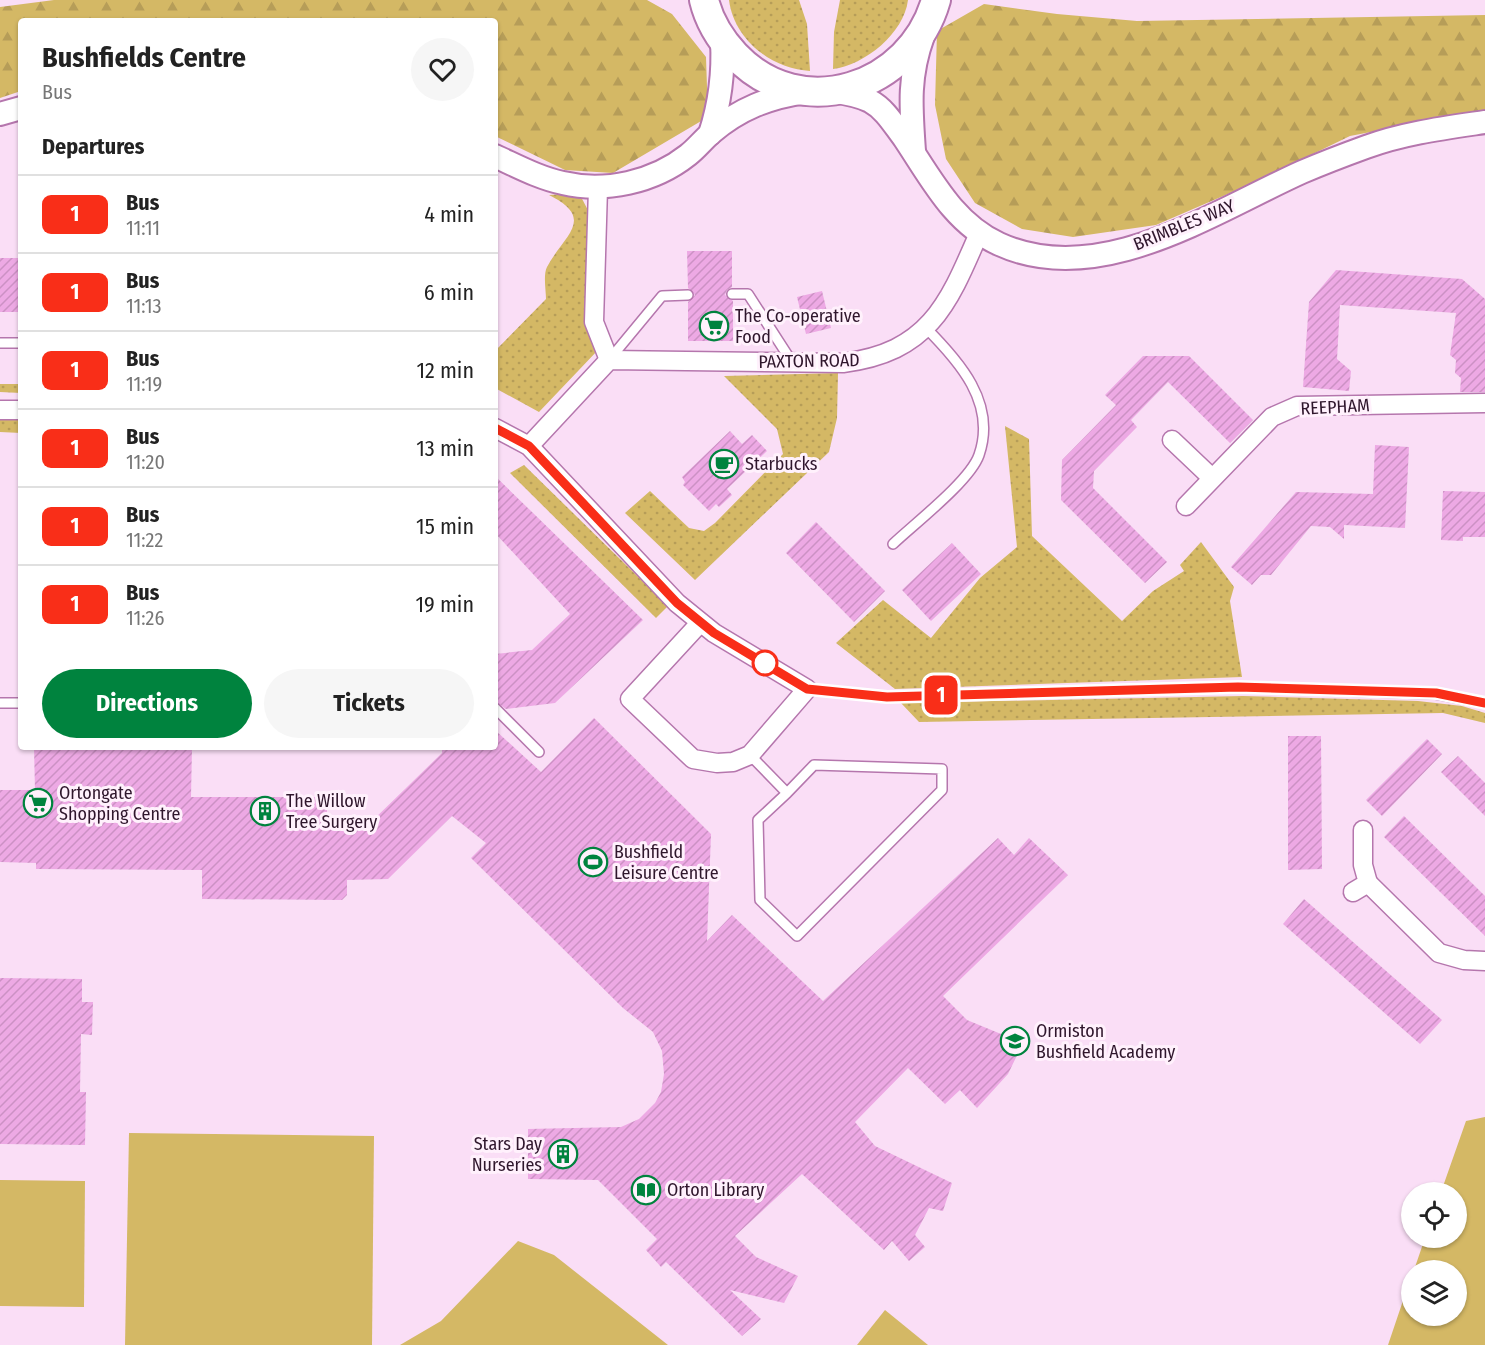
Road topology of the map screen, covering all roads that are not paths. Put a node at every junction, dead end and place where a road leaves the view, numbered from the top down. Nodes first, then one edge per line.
1 (701, 4) edge
2 (936, 12) edge
3 (722, 42) junction
4 (820, 92) junction
5 (18, 109) edge
6 (0, 114) edge
7 (1485, 122) edge
8 (710, 134) junction
9 (914, 153) junction
10 (498, 157) edge
11 (598, 188) junction
12 (979, 233) junction
13 (732, 294) dead end
14 (688, 295) dead end
15 (925, 327) junction
16 (0, 343) edge
17 (18, 343) edge
18 (609, 360) junction
19 (793, 363) junction
20 (1485, 403) edge
21 (0, 410) edge
22 (18, 410) edge
23 (498, 430) edge
24 (1172, 440) dead end
25 (529, 446) junction
26 (1212, 478) junction
27 (1186, 506) dead end
28 (893, 544) dead end
29 (700, 623) junction
30 (807, 689) junction
31 (0, 703) edge
32 (1485, 703) edge
33 (18, 704) edge
34 (498, 711) edge
35 (539, 752) dead end
36 (750, 755) junction
37 (787, 793) junction
38 (1363, 830) dead end
39 (1485, 961) edge

1 - 3 main road
2 - 4 main road
2 - 9 street
3 - 4 main road
3 - 8 street
4 - 8 street, BRIMBLES WAY
4 - 9 street, BRIMBLES WAY
5 - 6 street
7 - 12 street, BRIMBLES WAY
8 - 11 street, BRIMBLES WAY
9 - 12 street, BRIMBLES WAY
10 - 11 street, BRIMBLES WAY
11 - 18 street
12 - 15 street, PAXTON ROAD
13 - 19 lane
14 - 18 lane
15 - 19 street, PAXTON ROAD
15 - 28 lane
16 - 17 lane
18 - 19 street, PAXTON ROAD
18 - 25 street
20 - 26 street, REEPHAM
21 - 22 street
23 - 25 street
24 - 26 street
25 - 29 street
26 - 27 street, REEPHAM
29 - 30 street
29 - 36 street
30 - 32 lane
30 - 36 street
31 - 33 lane
34 - 35 lane
36 - 37 lane
37 - 37 lane
38 - 39 street

